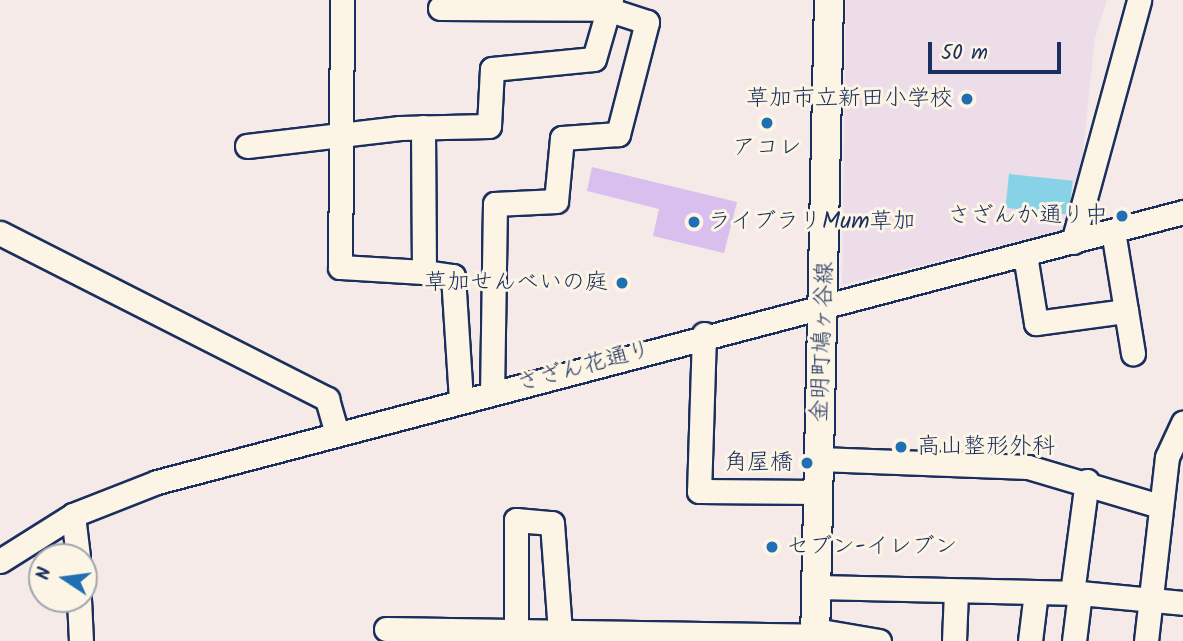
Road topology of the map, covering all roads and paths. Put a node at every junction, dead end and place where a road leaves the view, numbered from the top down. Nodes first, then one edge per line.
1 (342, 0) edge
2 (829, 0) edge
3 (1139, 0) edge
4 (609, 5) edge
5 (440, 8) dead end
6 (424, 127) junction
7 (341, 135) junction
8 (247, 146) dead end
9 (1183, 212) edge
10 (1113, 230) junction
11 (0, 233) edge
12 (1073, 242) junction
13 (1025, 255) junction
14 (424, 272) junction
15 (824, 306) junction
16 (1126, 311) junction
17 (705, 334) junction
18 (1133, 353) dead end
19 (492, 391) junction
20 (461, 400) junction
21 (1183, 422) edge
22 (337, 433) junction
23 (819, 459) junction
24 (1087, 481) junction
25 (819, 492) junction
26 (1160, 506) junction
27 (73, 515) junction
28 (76, 543) edge
29 (0, 561) edge
30 (817, 587) junction
31 (956, 592) junction
32 (1036, 592) junction
33 (1076, 593) junction
34 (1149, 600) junction
35 (1183, 603) edge
36 (80, 613) edge
37 (386, 629) dead end
38 (559, 632) junction
39 (508, 634) edge
40 (815, 636) edge
41 (81, 641) edge
42 (879, 641) edge
43 (954, 641) edge
44 (1030, 641) edge
45 (1074, 641) edge
46 (1146, 641) edge

1 - 7 street
2 - 15 main road, 金明町鳩ヶ谷線
3 - 12 street
4 - 5 street
4 - 6 street
4 - 19 street
6 - 7 street
6 - 14 street
7 - 8 street
7 - 14 street
9 - 10 street, さざん花通り
10 - 12 street, さざん花通り
10 - 16 street
11 - 22 street
12 - 13 street, さざん花通り
13 - 15 street, さざん花通り
13 - 16 street
14 - 20 street
15 - 17 street, さざん花通り
15 - 23 main road, 金明町鳩ヶ谷線
16 - 18 street
17 - 19 street, さざん花通り
17 - 25 street
19 - 20 street, さざん花通り
20 - 22 street, さざん花通り
21 - 26 street
22 - 27 street, さざん花通り
23 - 24 street
23 - 25 main road, 金明町鳩ヶ谷線
24 - 26 street
24 - 33 street
25 - 30 main road, 金明町鳩ヶ谷線
26 - 34 street
27 - 28 street
27 - 29 street, さざん花通り
30 - 31 street
30 - 40 main road, 金明町鳩ヶ谷線
31 - 32 street
31 - 43 street
32 - 33 street
32 - 44 street
33 - 34 street
33 - 45 street
34 - 35 street
34 - 46 street
36 - 41 street
37 - 39 street
38 - 39 street
38 - 39 street
38 - 40 street
40 - 42 street

